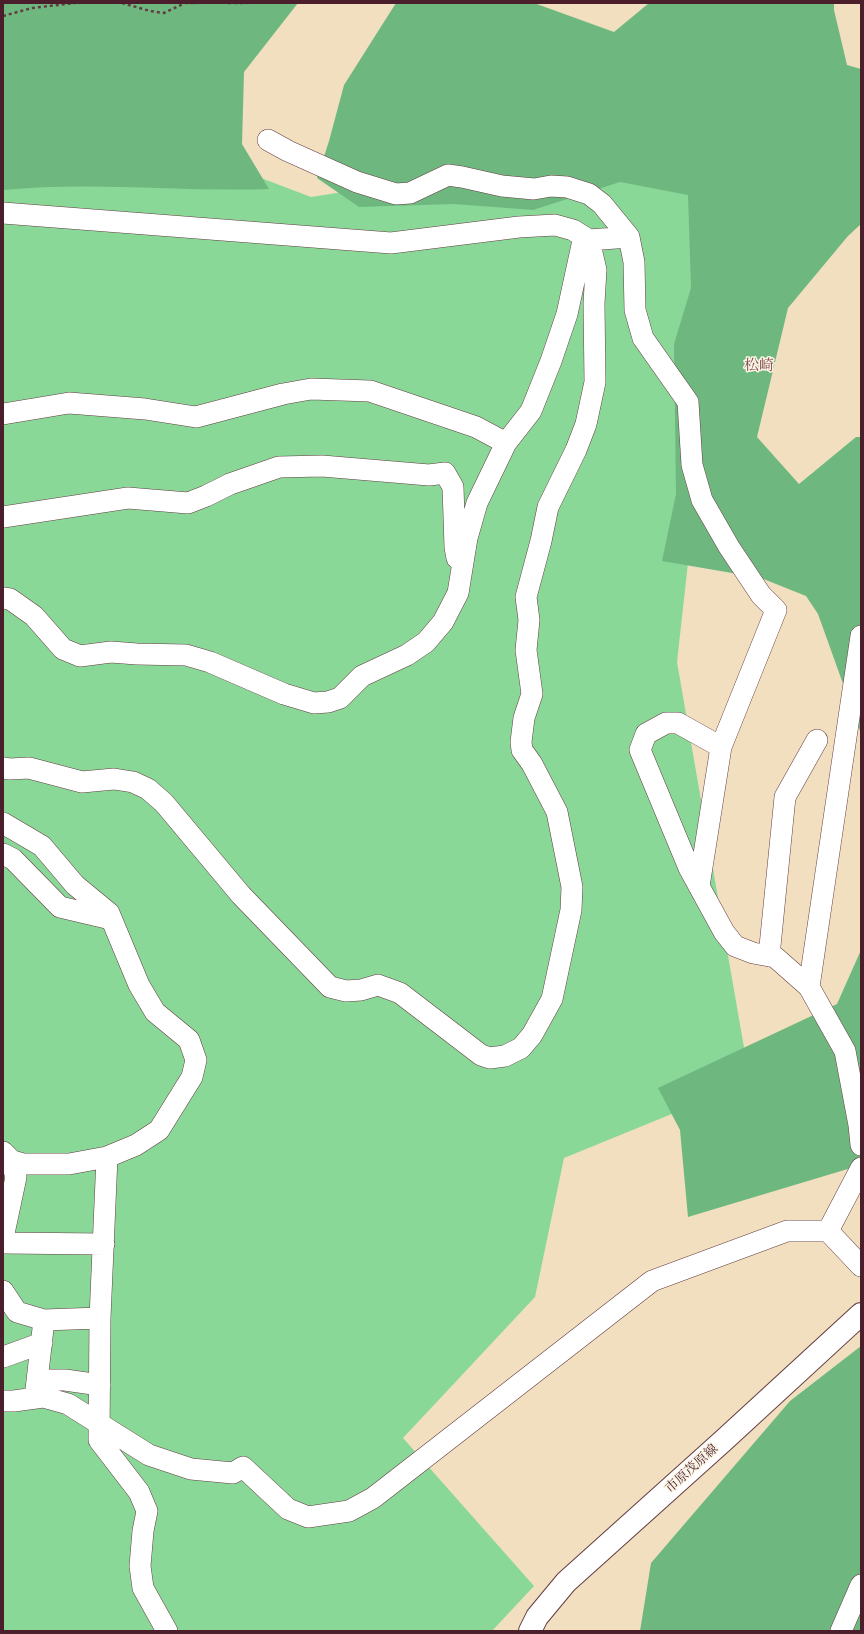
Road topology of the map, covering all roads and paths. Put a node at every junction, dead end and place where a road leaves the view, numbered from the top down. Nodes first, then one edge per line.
1 (75, 3) edge
2 (122, 3) edge
3 (197, 3) edge
4 (228, 3) edge
5 (247, 3) edge
6 (3, 16) edge
7 (268, 140) dead end
8 (3, 213) edge
9 (630, 237) junction
10 (589, 240) junction
11 (3, 414) edge
12 (506, 443) junction
13 (3, 517) edge
14 (460, 579) junction
15 (3, 598) edge
16 (861, 636) edge
17 (817, 740) dead end
18 (721, 747) junction
19 (3, 768) edge
20 (3, 823) edge
21 (3, 854) edge
22 (699, 886) junction
23 (112, 919) junction
24 (769, 956) junction
25 (809, 987) junction
26 (861, 1146) edge
27 (6, 1157) edge
28 (107, 1157) junction
29 (861, 1168) edge
30 (828, 1231) junction
31 (3, 1238) edge
32 (3, 1243) edge
33 (104, 1244) junction
34 (861, 1266) edge
35 (3, 1291) edge
36 (861, 1314) edge
37 (100, 1318) junction
38 (44, 1320) junction
39 (42, 1343) junction
40 (3, 1357) edge
41 (100, 1385) junction
42 (36, 1389) junction
43 (7, 1403) edge
44 (99, 1424) junction
45 (861, 1585) edge
46 (167, 1631) edge
47 (530, 1631) edge
48 (842, 1631) edge

1 - 6 path
2 - 3 path
4 - 5 path
7 - 9 street
8 - 10 street
9 - 10 street
9 - 18 street
10 - 12 street
10 - 19 street
11 - 12 street
12 - 14 street
13 - 14 street
14 - 15 street
16 - 25 street
17 - 24 street
18 - 22 street
18 - 22 street
20 - 23 street
21 - 23 street
22 - 24 street
23 - 28 street
24 - 25 street
25 - 26 street
27 - 28 street
27 - 31 street
28 - 33 street
29 - 30 street
30 - 34 street
30 - 44 street
32 - 33 street
33 - 37 street
35 - 38 street
36 - 47 main road, 市原茂原線
37 - 38 street
37 - 41 street
38 - 39 street
39 - 40 street
39 - 42 street
41 - 42 street
41 - 44 street
42 - 43 street
42 - 44 street
44 - 46 street
45 - 48 street

